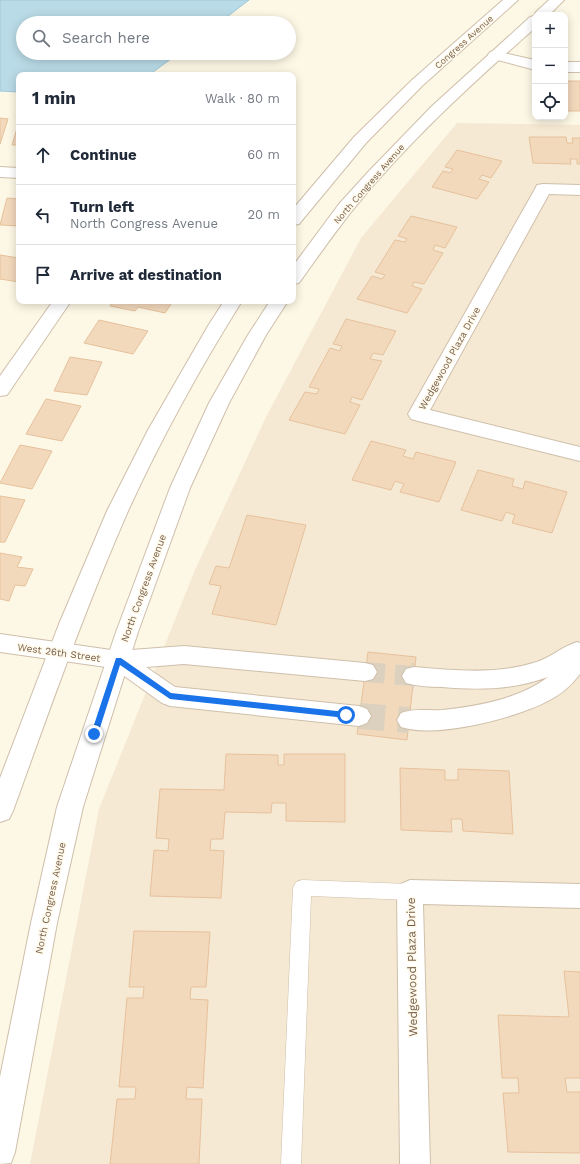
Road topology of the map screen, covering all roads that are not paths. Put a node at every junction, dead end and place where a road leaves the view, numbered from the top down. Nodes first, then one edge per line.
1 (511, 0) edge
2 (557, 0) edge
3 (543, 12) edge
4 (532, 23) edge
5 (495, 55) junction
6 (532, 64) edge
7 (568, 67) edge
8 (580, 67) edge
9 (0, 172) edge
10 (16, 173) edge
11 (580, 190) edge
12 (296, 216) edge
13 (296, 275) edge
14 (60, 304) edge
15 (231, 304) edge
16 (277, 304) edge
17 (0, 390) edge
18 (580, 454) edge
19 (0, 643) edge
20 (580, 649) edge
21 (60, 652) junction
22 (580, 655) edge
23 (118, 660) junction
24 (365, 672) tunnel mouth
25 (414, 676) tunnel mouth
26 (359, 716) tunnel mouth
27 (409, 720) tunnel mouth
28 (0, 810) edge
29 (410, 892) junction
30 (580, 896) edge
31 (0, 1152) edge
32 (291, 1164) edge
33 (415, 1164) edge

1 - 12 street, Congress Avenue
2 - 3 street
4 - 5 street
5 - 6 street
5 - 13 street, North Congress Avenue
7 - 8 street
9 - 10 street
11 - 18 street, Wedgewood Plaza Drive
14 - 17 street
15 - 21 street
16 - 23 street, North Congress Avenue
19 - 21 street, West 26th Street
20 - 25 street
21 - 23 street, West 26th Street
21 - 28 street
22 - 27 street
23 - 24 street
23 - 26 street
23 - 31 street, North Congress Avenue
29 - 30 street, Wedgewood Plaza Drive
29 - 32 lane
29 - 33 street, Wedgewood Plaza Drive

